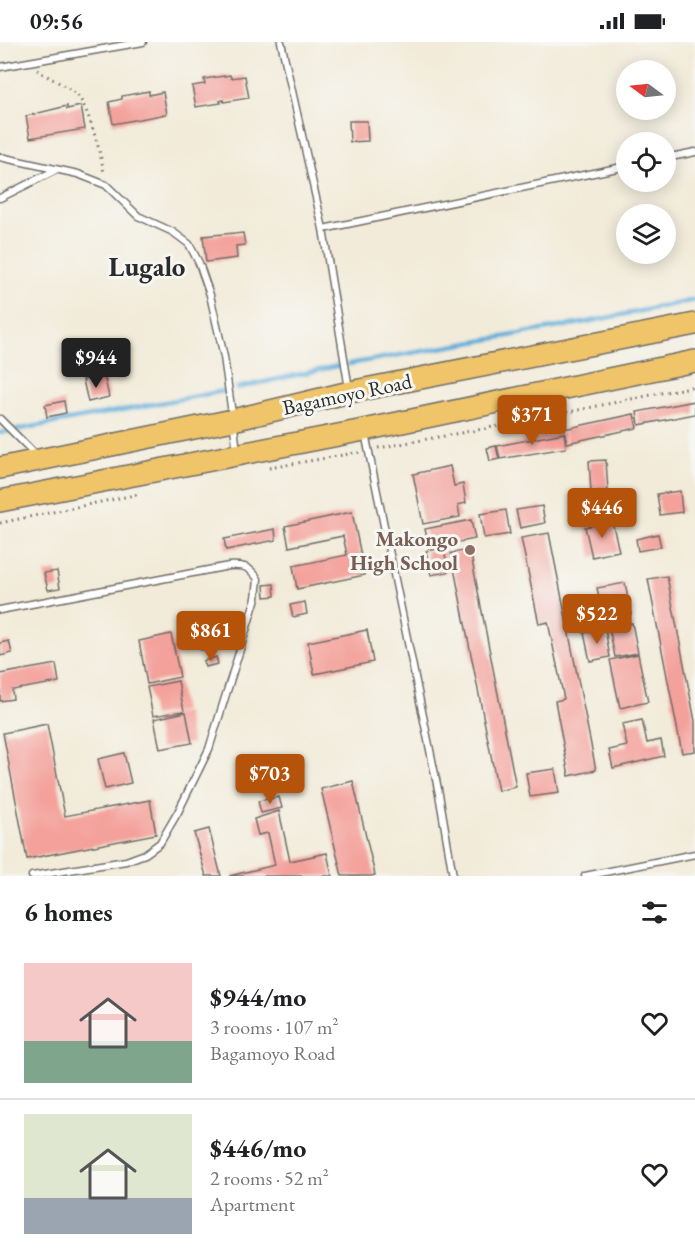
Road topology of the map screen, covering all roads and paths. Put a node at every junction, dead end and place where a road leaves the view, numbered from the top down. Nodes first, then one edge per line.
1 (143, 42) edge
2 (281, 42) edge
3 (24, 62) junction
4 (0, 67) edge
5 (695, 152) edge
6 (676, 156) edge
7 (0, 157) edge
8 (616, 168) edge
9 (54, 170) junction
10 (106, 185) junction
11 (0, 198) edge
12 (323, 229) junction
13 (695, 324) edge
14 (695, 361) edge
15 (695, 386) edge
16 (350, 392) junction
17 (0, 419) edge
18 (233, 420) junction
19 (364, 430) junction
20 (369, 450) junction
21 (237, 454) junction
22 (40, 460) junction
23 (0, 468) edge
24 (266, 469) dead end
25 (139, 494) dead end
26 (0, 501) edge
27 (0, 523) edge
28 (0, 610) edge
29 (695, 854) edge
30 (32, 876) edge
31 (453, 876) edge
32 (585, 876) edge

1 - 3 lane
2 - 12 lane
3 - 4 lane
3 - 10 path
5 - 6 lane
7 - 9 lane
8 - 12 lane
9 - 10 lane
9 - 11 lane
10 - 18 lane
12 - 16 lane
13 - 16 highway, Bagamoyo Road
14 - 19 highway, Bagamoyo Road
15 - 20 path
16 - 18 highway, Bagamoyo Road
17 - 22 lane
18 - 21 lane
18 - 22 highway, Bagamoyo Road
19 - 20 lane
19 - 21 highway, Bagamoyo Road
20 - 24 path
20 - 31 lane
21 - 26 highway, Bagamoyo Road
22 - 23 highway, Bagamoyo Road
25 - 27 path
28 - 30 lane
29 - 32 lane

